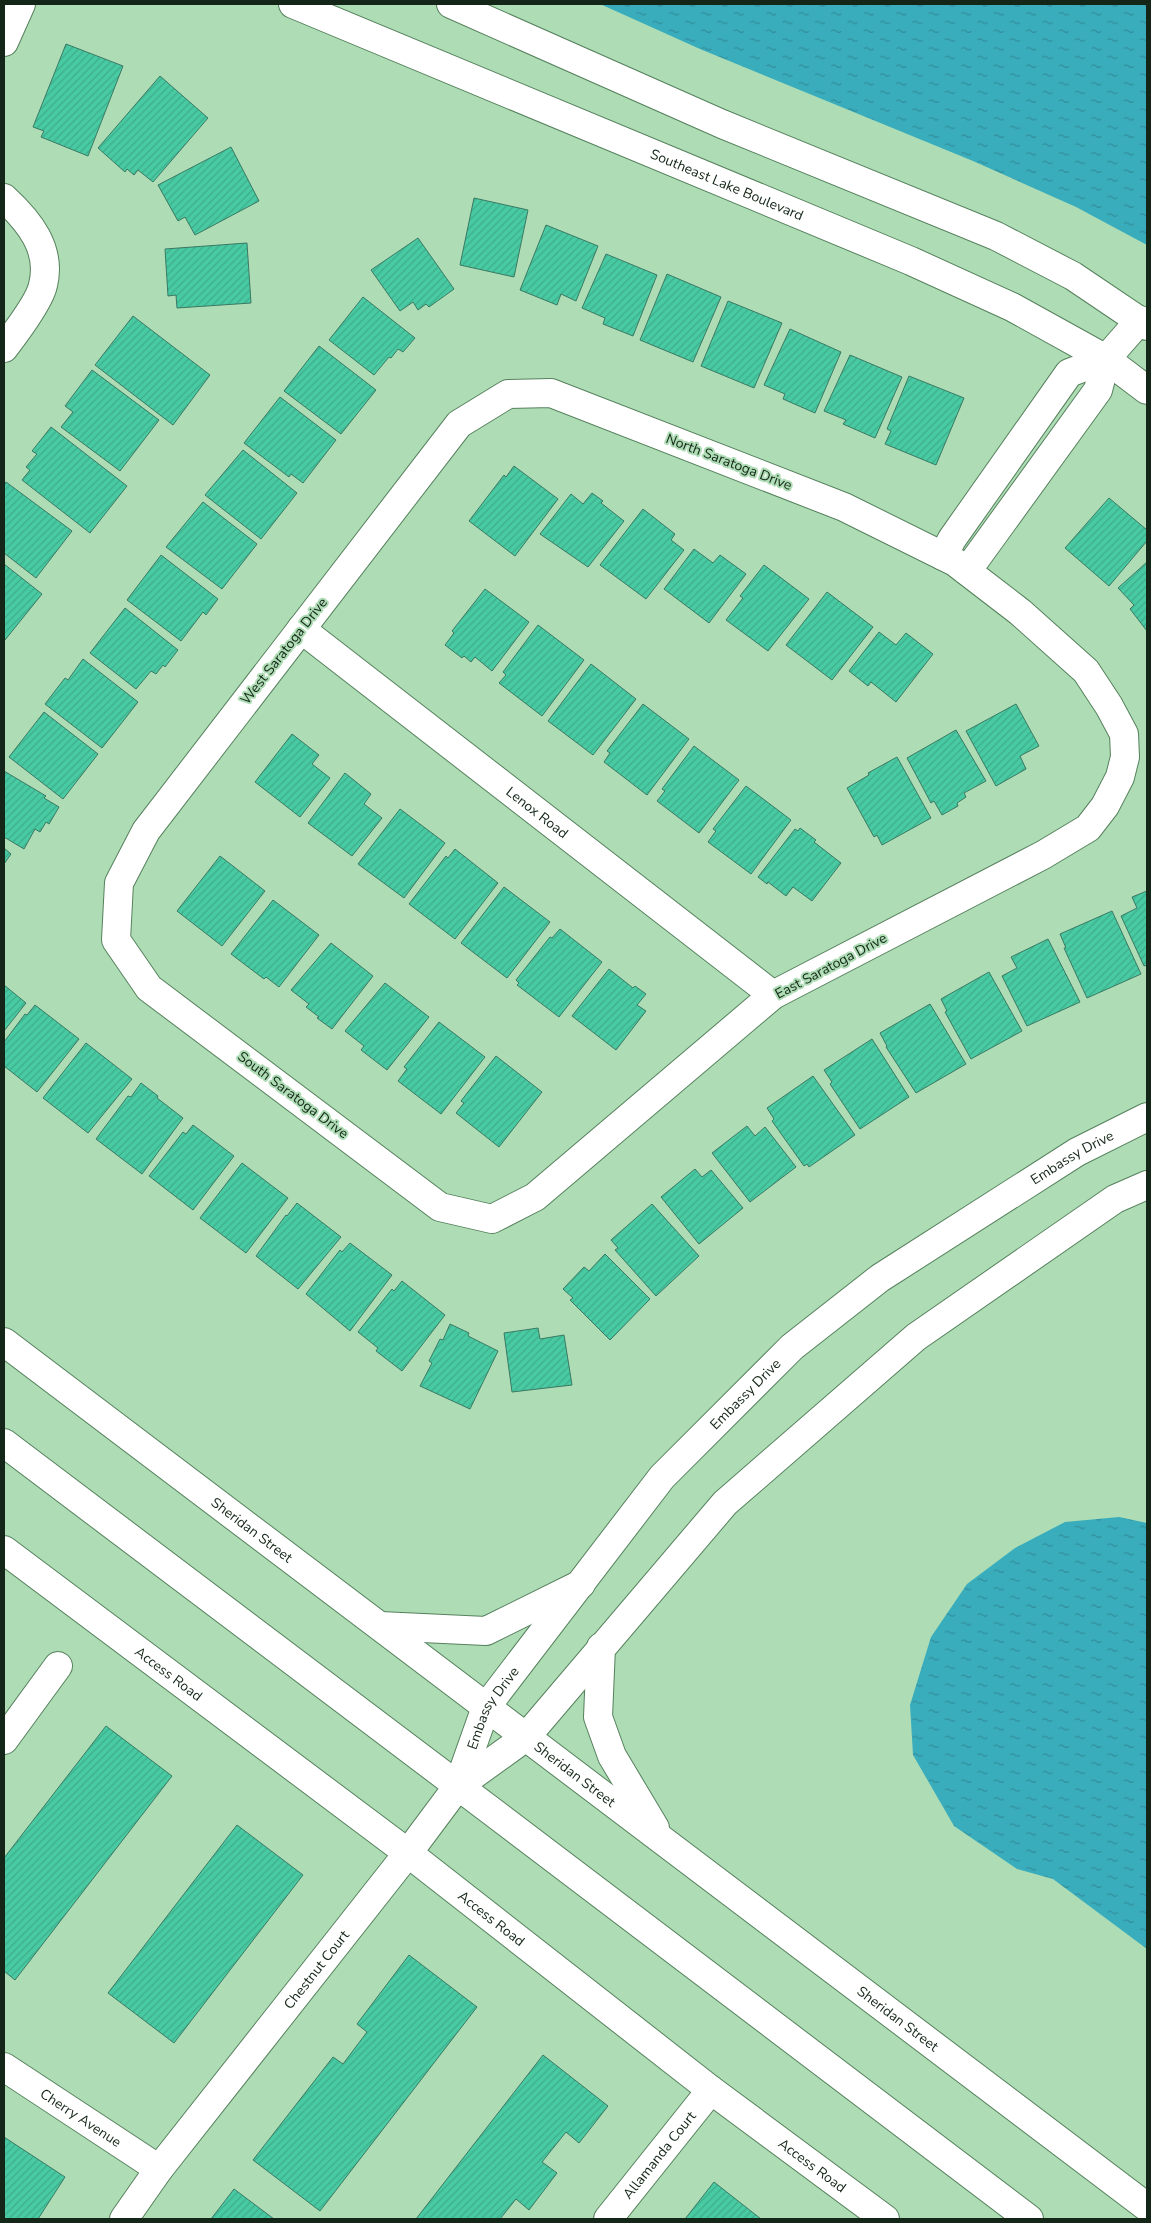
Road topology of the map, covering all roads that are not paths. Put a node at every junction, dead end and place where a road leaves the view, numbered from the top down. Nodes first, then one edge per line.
1 (21, 4) edge
2 (293, 4) edge
3 (451, 4) edge
4 (4, 42) edge
5 (4, 198) edge
6 (1144, 323) edge
7 (4, 348) edge
8 (1106, 359) junction
9 (1147, 390) edge
10 (508, 394) joint
11 (943, 556) junction
12 (967, 572) junction
13 (301, 629) junction
14 (1124, 734) joint
15 (116, 940) joint
16 (773, 996) junction
17 (1147, 1117) edge
18 (1147, 1185) edge
19 (492, 1218) joint
20 (4, 1342) edge
21 (4, 1443) edge
22 (4, 1550) edge
23 (581, 1584) junction
24 (380, 1626) junction
25 (601, 1647) junction
26 (58, 1666) dead end
27 (486, 1706) junction
28 (526, 1737) junction
29 (4, 1740) edge
30 (458, 1786) junction
31 (662, 1840) junction
32 (408, 1853) junction
33 (4, 2068) edge
34 (711, 2090) junction
35 (159, 2169) junction
36 (1147, 2207) edge
37 (124, 2219) edge
38 (608, 2219) edge
39 (885, 2219) edge
40 (1029, 2219) edge

1 - 4 street
2 - 8 street, Southeast Lake Boulevard
3 - 6 street
5 - 7 street
6 - 8 street
8 - 9 street, Southeast Lake Boulevard
8 - 11 street
8 - 12 street
10 - 11 street, North Saratoga Drive
10 - 13 street, West Saratoga Drive
11 - 12 street, North Saratoga Drive
12 - 14 street, North Saratoga Drive
13 - 15 street, West Saratoga Drive
13 - 16 street, Lenox Road
14 - 16 street, East Saratoga Drive
15 - 19 street, South Saratoga Drive
16 - 19 street, East Saratoga Drive
17 - 23 street, Embassy Drive
18 - 25 street
20 - 24 street, Sheridan Street
21 - 30 street
22 - 32 street, Access Road
23 - 24 street
23 - 27 street, Embassy Drive
24 - 27 street, Sheridan Street
25 - 28 street
25 - 31 street
26 - 29 street
27 - 28 street, Sheridan Street
27 - 30 street, Embassy Drive
28 - 30 street, Chestnut Court
28 - 31 street, Sheridan Street
30 - 32 street, Chestnut Court
30 - 40 street
31 - 36 street, Sheridan Street
32 - 34 street, Access Road
32 - 35 street, Chestnut Court
33 - 35 street, Cherry Avenue
34 - 38 street, Allamanda Court
34 - 39 street, Access Road
35 - 37 street, Chestnut Court

